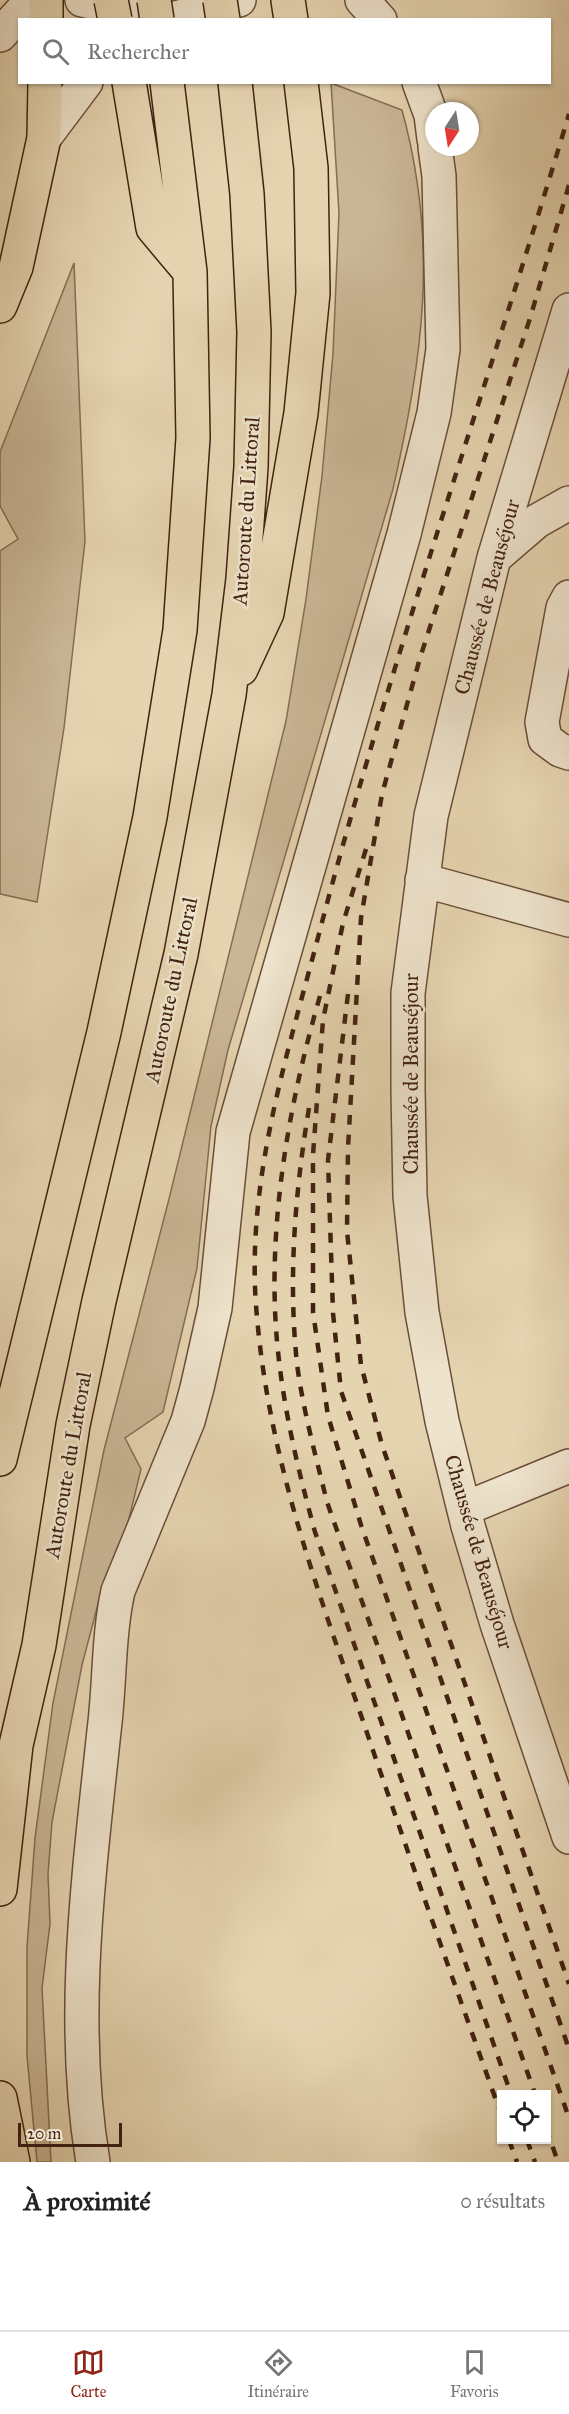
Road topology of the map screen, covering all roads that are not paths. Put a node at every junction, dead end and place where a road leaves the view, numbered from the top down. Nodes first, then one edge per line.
1 (32, 0) edge
2 (46, 0) edge
3 (82, 0) edge
4 (111, 0) edge
5 (154, 0) edge
6 (220, 0) edge
7 (240, 0) edge
8 (288, 0) edge
9 (362, 0) edge
10 (46, 18) edge
11 (115, 18) edge
12 (157, 18) edge
13 (160, 18) edge
14 (176, 18) edge
15 (223, 18) edge
16 (291, 18) edge
17 (378, 18) edge
18 (0, 35) edge
19 (45, 84) edge
20 (84, 84) edge
21 (235, 84) edge
22 (301, 84) edge
23 (420, 84) edge
24 (167, 85) edge
25 (130, 89) edge
26 (426, 102) edge
27 (44, 138) junction
28 (436, 156) edge
29 (190, 272) junction
30 (0, 306) edge
31 (569, 310) edge
32 (569, 503) edge
33 (494, 558) junction
34 (569, 597) edge
35 (229, 695) junction
36 (569, 753) edge
37 (422, 880) junction
38 (569, 920) edge
39 (0, 1459) edge
40 (569, 1466) edge
41 (464, 1509) junction
42 (569, 1837) edge
43 (0, 1889) edge
44 (0, 2098) edge
45 (13, 2162) edge
46 (93, 2162) edge

1 - 18 street
2 - 10 main road
3 - 13 street
4 - 11 main road, bridge
5 - 12 main road, bridge
6 - 15 main road, bridge
7 - 14 street
8 - 16 main road
9 - 17 street
19 - 27 main road
20 - 27 street
21 - 35 main road, Autoroute du Littoral
22 - 35 main road
23 - 26 street
24 - 29 main road
25 - 29 main road
27 - 30 main road
28 - 46 street
29 - 39 main road
31 - 33 street, Chaussée de Beauséjour
32 - 33 street
33 - 37 street, Chaussée de Beauséjour
34 - 36 street
35 - 43 main road, Autoroute du Littoral
37 - 38 street
37 - 41 street, Chaussée de Beauséjour
40 - 41 street
41 - 42 street, Chaussée de Beauséjour
44 - 45 main road

